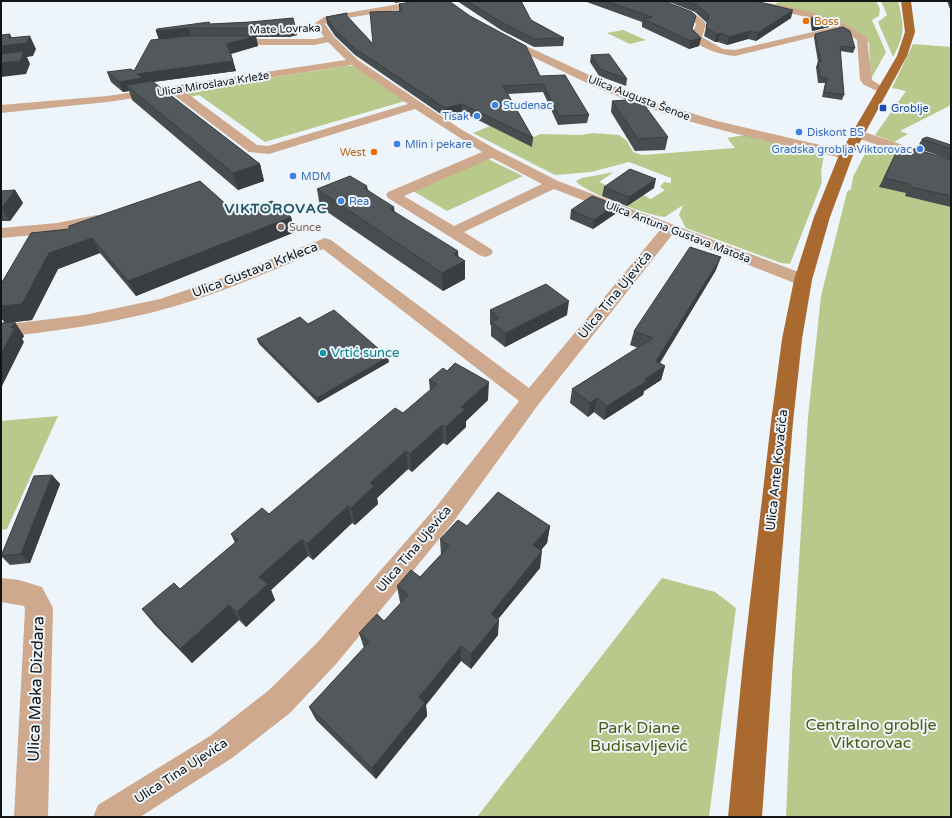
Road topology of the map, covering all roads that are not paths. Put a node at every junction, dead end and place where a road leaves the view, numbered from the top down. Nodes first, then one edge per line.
1 (431, 1) edge
2 (652, 1) edge
3 (750, 1) edge
4 (906, 1) edge
5 (844, 28) junction
6 (491, 31) edge
7 (330, 39) junction
8 (220, 42) edge
9 (354, 62) junction
10 (175, 90) junction
11 (882, 90) junction
12 (417, 105) junction
13 (1, 109) edge
14 (858, 134) junction
15 (492, 153) junction
16 (846, 155) junction
17 (951, 166) edge
18 (553, 184) junction
19 (114, 214) edge
20 (669, 229) junction
21 (453, 232) junction
22 (1, 233) edge
23 (485, 252) dead end
24 (803, 280) junction
25 (1, 331) edge
26 (531, 400) junction
27 (1, 590) edge
28 (31, 817) edge
29 (110, 817) edge
30 (745, 817) edge

1 - 7 street, Ulica Antuna Gustava Matoša
2 - 5 street
3 - 5 street
4 - 11 main road, Ulica Ante Kovačića
5 - 11 street
6 - 16 street, Ulica Augusta Šenoe
7 - 8 street, Mate Lovraka
7 - 9 street, Ulica Antuna Gustava Matoša
9 - 10 street, Ulica Miroslava Krleže
9 - 12 street, Ulica Antuna Gustava Matoša
10 - 12 street
10 - 13 street, Ulica Miroslava Krleže
11 - 14 main road, Ulica Ante Kovačića
12 - 15 street, Ulica Antuna Gustava Matoša
14 - 16 main road, Ulica Ante Kovačića
14 - 17 street
15 - 18 street, Ulica Antuna Gustava Matoša
15 - 21 street
16 - 24 main road, Ulica Ante Kovačića
18 - 20 street, Ulica Antuna Gustava Matoša
18 - 21 street
19 - 22 street
20 - 24 street, Ulica Antuna Gustava Matoša
20 - 26 street, Ulica Tina Ujevića
21 - 23 street
24 - 30 main road, Ulica Ante Kovačića
25 - 26 street, Ulica Gustava Krkleca
26 - 29 street, Ulica Tina Ujevića
27 - 28 street, Ulica Maka Dizdara

